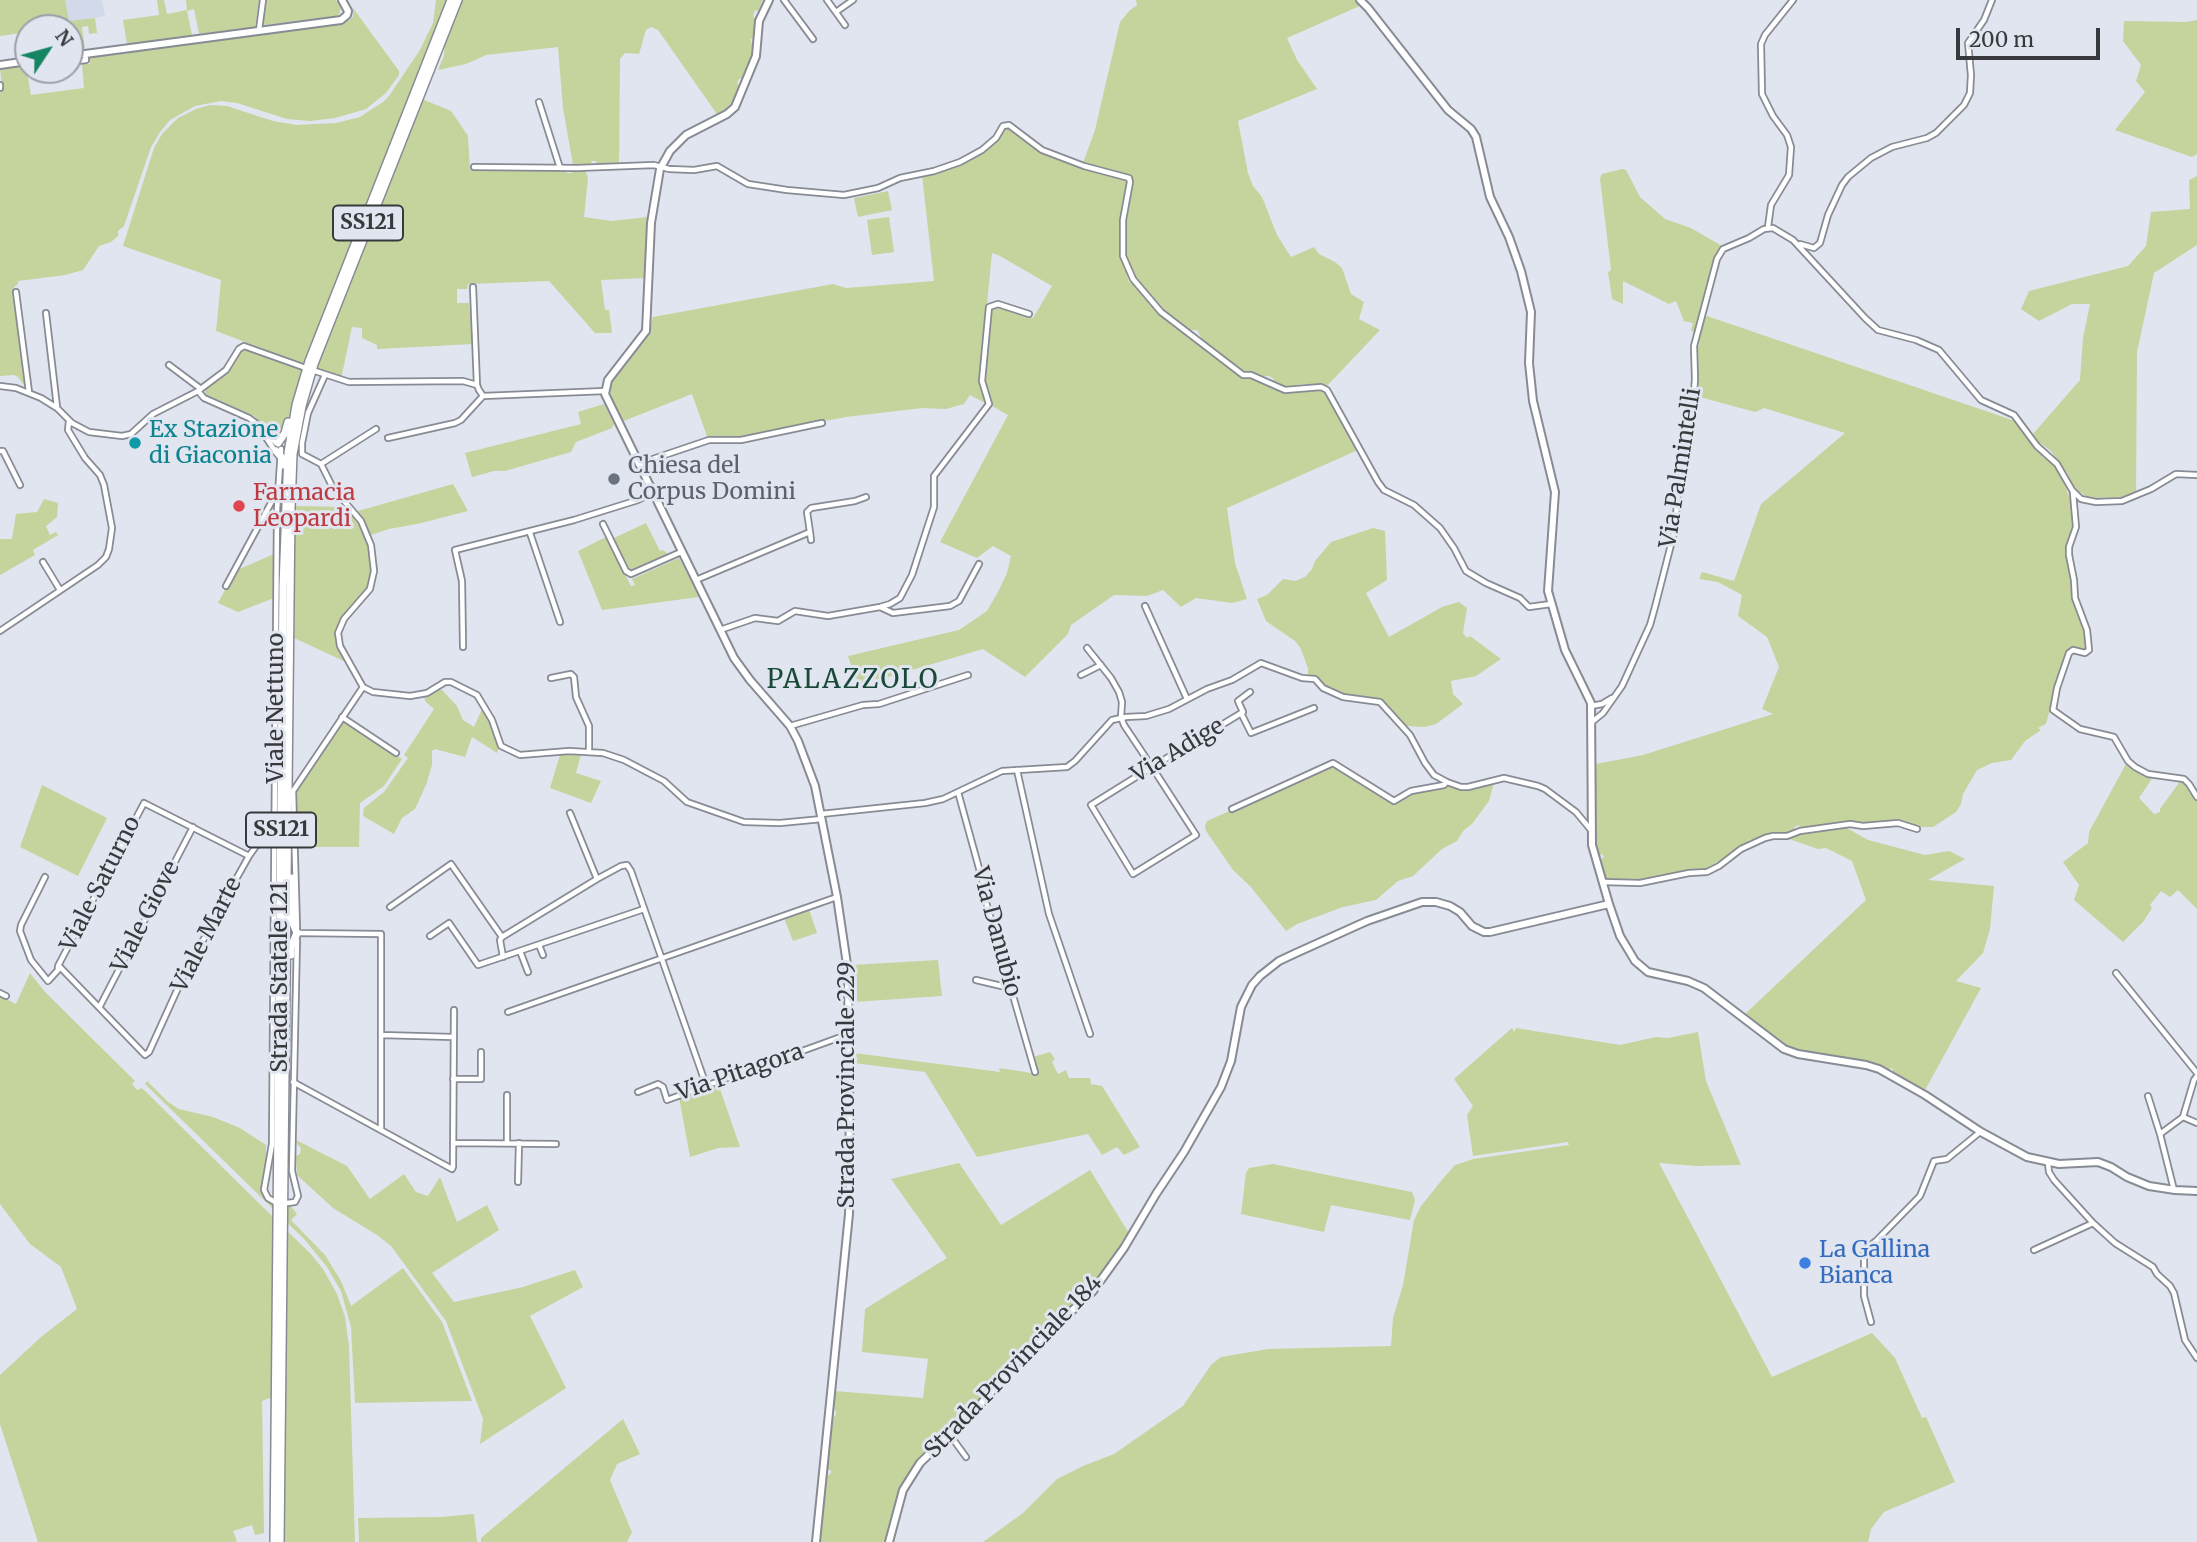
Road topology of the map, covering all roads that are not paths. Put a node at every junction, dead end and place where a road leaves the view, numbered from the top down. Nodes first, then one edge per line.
1 (263, 0) edge
2 (342, 0) edge
3 (452, 0) edge
4 (458, 0) edge
5 (769, 0) edge
6 (784, 0) edge
7 (827, 0) edge
8 (853, 0) edge
9 (1360, 0) edge
10 (1793, 0) edge
11 (1992, 0) edge
12 (836, 12) junction
13 (845, 25) dead end
14 (259, 30) junction
15 (813, 39) dead end
16 (85, 54) joint
17 (84, 60) edge
18 (539, 102) dead end
19 (474, 167) dead end
20 (662, 167) junction
21 (560, 168) junction
22 (1768, 227) junction
23 (1793, 240) junction
24 (473, 287) dead end
25 (16, 292) dead end
26 (46, 313) dead end
27 (1029, 314) dead end
28 (169, 365) dead end
29 (303, 367) dead end
30 (315, 372) dead end
31 (325, 375) junction
32 (477, 385) junction
33 (0, 386) edge
34 (300, 389) junction
35 (199, 390) junction
36 (605, 391) junction
37 (29, 393) junction
38 (483, 396) junction
39 (57, 408) junction
40 (69, 421) junction
41 (822, 423) dead end
42 (376, 429) dead end
43 (388, 438) dead end
44 (280, 450) junction
45 (0, 451) edge
46 (321, 464) junction
47 (638, 464) junction
48 (2197, 475) edge
49 (20, 485) dead end
50 (278, 489) junction
51 (2072, 490) junction
52 (652, 493) junction
53 (866, 497) dead end
54 (603, 524) dead end
55 (810, 532) junction
56 (530, 533) junction
57 (811, 540) dead end
58 (681, 552) junction
59 (43, 562) dead end
60 (979, 564) dead end
61 (695, 580) junction
62 (226, 586) dead end
63 (60, 590) junction
64 (1551, 604) junction
65 (1145, 606) dead end
66 (880, 607) junction
67 (560, 622) dead end
68 (720, 630) junction
69 (0, 631) edge
70 (463, 646) dead end
71 (1087, 648) dead end
72 (1101, 665) junction
73 (1081, 675) dead end
74 (968, 676) dead end
75 (551, 678) dead end
76 (363, 687) junction
77 (1250, 692) dead end
78 (1615, 695) junction
79 (1187, 699) junction
80 (1591, 706) junction
81 (1314, 708) dead end
82 (1241, 713) junction
83 (342, 717) junction
84 (1121, 717) junction
85 (1592, 722) junction
86 (790, 726) junction
87 (589, 752) junction
88 (396, 753) dead end
89 (1152, 767) junction
90 (1017, 770) junction
91 (1447, 782) junction
92 (958, 792) junction
93 (2197, 797) edge
94 (1232, 808) dead end
95 (570, 813) dead end
96 (821, 817) junction
97 (276, 820) junction
98 (193, 827) junction
99 (1917, 829) dead end
100 (1591, 831) junction
101 (287, 849) junction
102 (249, 856) junction
103 (45, 877) dead end
104 (597, 879) junction
105 (1602, 883) junction
106 (837, 897) junction
107 (1608, 904) junction
108 (390, 906) dead end
109 (644, 909) junction
110 (297, 933) junction
111 (430, 936) dead end
112 (502, 937) junction
113 (539, 945) junction
114 (520, 951) junction
115 (542, 955) dead end
116 (503, 957) junction
117 (662, 958) junction
118 (58, 966) junction
119 (528, 972) dead end
120 (2116, 973) dead end
121 (976, 980) dead end
122 (1011, 988) junction
123 (286, 990) junction
124 (99, 1007) junction
125 (454, 1010) dead end
126 (508, 1012) dead end
127 (849, 1034) junction
128 (1090, 1034) dead end
129 (381, 1035) junction
130 (453, 1037) junction
131 (481, 1052) dead end
132 (1035, 1072) dead end
133 (2197, 1075) edge
134 (453, 1079) junction
135 (293, 1082) junction
136 (706, 1085) junction
137 (638, 1092) dead end
138 (507, 1095) dead end
139 (2148, 1096) dead end
140 (2183, 1117) junction
141 (2197, 1122) edge
142 (381, 1130) junction
143 (1981, 1132) junction
144 (2160, 1134) junction
145 (453, 1143) junction
146 (507, 1143) junction
147 (519, 1143) junction
148 (556, 1144) dead end
149 (2048, 1163) junction
150 (518, 1182) dead end
151 (2175, 1190) junction
152 (2197, 1191) edge
153 (281, 1207) junction
154 (2093, 1223) junction
155 (2034, 1250) dead end
156 (1871, 1322) dead end
157 (2197, 1359) edge
158 (950, 1435) junction
159 (966, 1457) dead end
160 (274, 1542) edge
161 (280, 1542) edge
162 (816, 1542) edge
163 (889, 1542) edge

1 - 14 street
2 - 14 street
3 - 34 main road, SS121
4 - 44 main road, SS121
5 - 20 street
6 - 15 street
7 - 12 street
8 - 12 street
9 - 64 street
10 - 22 street
11 - 23 street
12 - 13 street
14 - 16 street
16 - 17 street
18 - 21 street
19 - 21 street
20 - 21 street
20 - 36 street
20 - 64 street
22 - 23 street
22 - 78 street, Via Palmintelli
23 - 51 street
24 - 32 street
25 - 37 street
26 - 39 street
27 - 66 street
28 - 35 street
29 - 35 street
30 - 31 street
31 - 32 street
31 - 46 street
32 - 38 street
33 - 37 street
34 - 44 main road, SS121
34 - 44 main road
35 - 40 street
35 - 44 street
36 - 38 street
36 - 47 street, Strada Provinciale 229
37 - 39 street
38 - 43 street
39 - 40 street
40 - 63 street
41 - 47 street
42 - 46 street
44 - 50 street, Viale Nettuno
44 - 101 main road, Strada Statale 121 / SS121
44 - 153 main road, Strada Statale 121 / SS121
45 - 49 street
46 - 76 street
47 - 52 street, Strada Provinciale 229
48 - 51 street
50 - 62 street
50 - 97 street, Viale Nettuno
51 - 93 street
52 - 56 street
52 - 58 street, Strada Provinciale 229
53 - 55 street
54 - 58 street
55 - 57 street
55 - 61 street
56 - 67 street
56 - 70 street
58 - 61 street, Strada Provinciale 229
59 - 63 street
60 - 66 street
61 - 68 street, Strada Provinciale 229
63 - 69 street
64 - 80 street
65 - 79 street
66 - 68 street
68 - 86 street, Strada Provinciale 229
71 - 72 street
72 - 73 street
72 - 84 street
74 - 86 street
75 - 87 street
76 - 83 street
76 - 87 street
77 - 82 street, Via Adige
78 - 80 street
78 - 85 street, Via Palmintelli
79 - 84 street
79 - 91 street
80 - 85 street
81 - 82 street
82 - 89 street, Via Adige
83 - 88 street
83 - 110 street
84 - 89 street
84 - 90 street
85 - 100 street
86 - 96 street, Strada Provinciale 229
87 - 96 street
89 - 89 street, Via Adige
90 - 92 street
90 - 128 street
91 - 94 street
91 - 100 street
92 - 96 street
92 - 122 street, Via Danubio
95 - 104 street
96 - 106 street, Strada Provinciale 229
97 - 102 street, Viale Marte
97 - 153 street, Viale Nettuno
98 - 102 street
98 - 118 street, Viale Saturno
98 - 124 street, Viale Giove
99 - 105 street
100 - 105 street
101 - 110 main road
101 - 123 main road, Strada Statale 121 / SS121
102 - 124 street, Viale Marte
103 - 118 street
104 - 109 street
104 - 112 street
105 - 107 street
106 - 117 street
106 - 127 street, Strada Provinciale 229
107 - 143 street
107 - 158 street, Strada Provinciale 184
108 - 112 street
109 - 113 street
109 - 117 street
110 - 123 main road
110 - 129 street
110 - 135 street
111 - 116 street
112 - 116 street
113 - 114 street
113 - 115 street
114 - 116 street
114 - 119 street
117 - 126 street
117 - 136 street
118 - 124 street
120 - 133 street
121 - 122 street
122 - 132 street, Via Danubio
123 - 153 main road, Strada Statale 121 / SS121
125 - 130 street
127 - 136 street, Via Pitagora
127 - 162 street, Strada Provinciale 229
129 - 130 street
129 - 142 street
130 - 134 street
131 - 134 street
133 - 140 street
134 - 145 street
135 - 142 street
135 - 153 street
136 - 137 street, Via Pitagora
138 - 146 street
139 - 144 street
140 - 141 street
140 - 144 street
142 - 145 street
143 - 149 street
143 - 156 street
144 - 151 street
145 - 146 street
146 - 147 street
147 - 148 street
147 - 150 street
149 - 151 street
149 - 154 street
151 - 152 street
153 - 160 main road
153 - 161 main road
154 - 155 street
154 - 157 street
158 - 159 street
158 - 163 street, Strada Provinciale 184

